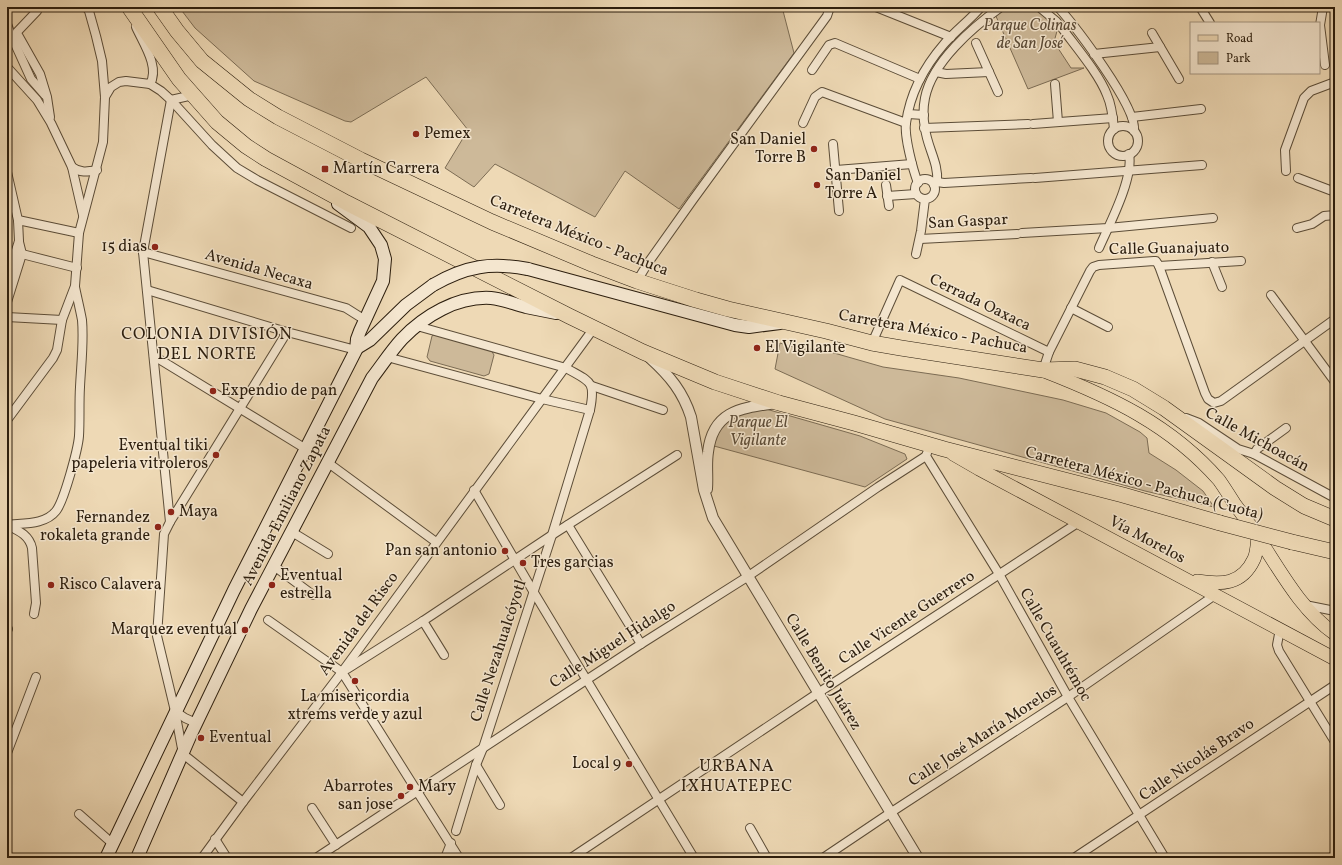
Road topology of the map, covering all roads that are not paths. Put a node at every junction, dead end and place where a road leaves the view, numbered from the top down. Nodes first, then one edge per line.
1 (38, 7) edge
2 (86, 7) edge
3 (128, 7) edge
4 (160, 7) edge
5 (876, 7) edge
6 (981, 7) edge
7 (1001, 7) edge
8 (1040, 7) edge
9 (1058, 7) edge
10 (1200, 7) edge
11 (1323, 7) edge
12 (828, 8) edge
13 (1209, 22) edge
14 (966, 23) junction
15 (7, 24) edge
16 (972, 30) junction
17 (1152, 33) dead end
18 (951, 37) junction
19 (976, 43) dead end
20 (1160, 47) junction
21 (1094, 54) junction
22 (1326, 65) dead end
23 (7, 67) edge
24 (812, 70) dead end
25 (936, 72) junction
26 (989, 72) junction
27 (920, 79) junction
28 (1178, 79) dead end
29 (1335, 82) edge
30 (150, 84) junction
31 (1055, 84) dead end
32 (998, 92) dead end
33 (193, 95) junction
34 (47, 97) junction
35 (106, 97) junction
36 (171, 100) junction
37 (1201, 109) dead end
38 (908, 114) junction
39 (924, 115) junction
40 (1132, 117) junction
41 (1113, 118) junction
42 (1058, 122) junction
43 (803, 123) dead end
44 (906, 123) junction
45 (52, 124) junction
46 (924, 128) junction
47 (1114, 129) junction
48 (1134, 131) junction
49 (833, 144) dead end
50 (1129, 154) junction
51 (912, 164) junction
52 (1202, 165) dead end
53 (72, 167) junction
54 (97, 170) junction
55 (836, 170) junction
56 (1286, 171) dead end
57 (7, 172) edge
58 (1129, 172) junction
59 (297, 177) junction
60 (1298, 178) dead end
61 (918, 183) junction
62 (936, 184) junction
63 (886, 186) dead end
64 (1335, 192) edge
65 (916, 194) junction
66 (887, 196) junction
67 (925, 199) junction
68 (888, 206) dead end
69 (839, 211) dead end
70 (1335, 215) edge
71 (83, 217) junction
72 (1213, 218) dead end
73 (18, 220) junction
74 (351, 228) dead end
75 (1108, 228) junction
76 (1297, 228) dead end
77 (79, 233) junction
78 (920, 239) junction
79 (19, 241) junction
80 (1099, 248) dead end
81 (143, 252) junction
82 (22, 254) junction
83 (916, 254) dead end
84 (1241, 261) dead end
85 (1212, 262) junction
86 (1159, 266) junction
87 (77, 268) junction
88 (7, 279) edge
89 (637, 281) junction
90 (75, 286) junction
91 (1222, 287) dead end
92 (147, 290) junction
93 (1271, 295) dead end
94 (7, 302) edge
95 (1071, 308) junction
96 (569, 316) junction
97 (7, 317) edge
98 (1335, 319) edge
99 (62, 320) junction
100 (365, 320) junction
101 (786, 322) junction
102 (417, 326) junction
103 (1108, 326) dead end
104 (594, 328) junction
105 (287, 332) junction
106 (1305, 341) junction
107 (872, 343) junction
108 (357, 349) junction
109 (643, 352) junction
110 (1049, 352) junction
111 (154, 356) junction
112 (387, 357) junction
113 (566, 368) junction
114 (1042, 370) junction
115 (84, 380) dead end
116 (1335, 382) edge
117 (592, 386) junction
118 (542, 399) junction
119 (779, 403) junction
120 (1164, 408) junction
121 (240, 409) junction
122 (590, 410) junction
123 (662, 410) dead end
124 (7, 420) edge
125 (1286, 428) dead end
126 (306, 449) junction
127 (944, 449) junction
128 (927, 450) junction
129 (1254, 454) junction
130 (677, 455) dead end
131 (327, 462) junction
132 (474, 490) junction
133 (1335, 498) edge
134 (707, 499) junction
135 (1335, 519) edge
136 (170, 522) junction
137 (1079, 522) junction
138 (7, 525) edge
139 (568, 525) junction
140 (292, 532) junction
141 (552, 535) junction
142 (1258, 537) junction
143 (436, 542) junction
144 (1335, 552) edge
145 (328, 554) dead end
146 (515, 560) junction
147 (274, 566) junction
148 (999, 574) junction
149 (747, 576) junction
150 (1182, 578) junction
151 (533, 591) junction
152 (313, 595) dead end
153 (1215, 595) junction
154 (1305, 605) junction
155 (1335, 611) edge
156 (34, 614) dead end
157 (268, 620) dead end
158 (422, 621) junction
159 (1280, 629) junction
160 (1335, 634) edge
161 (640, 644) junction
162 (444, 655) dead end
163 (1335, 659) edge
164 (342, 672) junction
165 (36, 677) dead end
166 (586, 680) junction
167 (1335, 685) edge
168 (818, 693) junction
169 (1068, 697) junction
170 (1310, 701) junction
171 (175, 711) junction
172 (196, 723) junction
173 (1335, 742) edge
174 (483, 748) junction
175 (7, 753) edge
176 (183, 754) junction
177 (476, 765) junction
178 (418, 791) junction
179 (659, 800) junction
180 (243, 802) junction
181 (500, 805) dead end
182 (312, 808) dead end
183 (890, 813) junction
184 (79, 814) dead end
185 (1139, 815) junction
186 (750, 828) dead end
187 (456, 831) dead end
188 (215, 839) junction
189 (451, 843) junction
190 (113, 844) junction
191 (336, 845) junction
192 (1335, 855) edge
193 (106, 858) edge
194 (137, 858) edge
195 (202, 858) edge
196 (227, 858) edge
197 (316, 858) edge
198 (446, 858) edge
199 (459, 858) edge
200 (571, 858) edge
201 (694, 858) edge
202 (767, 858) edge
203 (823, 858) edge
204 (918, 858) edge
205 (1074, 858) edge
206 (1165, 858) edge
207 (1330, 858) edge

1 - 34 street
2 - 35 street
3 - 30 street
3 - 33 highway
4 - 89 highway, Carretera México - Pachuca
5 - 18 street
6 - 14 street
7 - 16 street
8 - 41 street
9 - 21 street
10 - 13 street
11 - 22 street
12 - 89 street
14 - 16 street
14 - 18 street
15 - 34 street
16 - 25 street
17 - 20 street
18 - 27 street
19 - 26 street
20 - 21 street
20 - 28 street
21 - 40 street
23 - 45 street
24 - 27 street
25 - 26 street
25 - 39 street
26 - 32 street
27 - 38 street
29 - 56 street
30 - 35 street
30 - 36 street
31 - 42 street
33 - 36 street
33 - 59 highway
34 - 45 street
35 - 54 street
36 - 74 street
36 - 81 street
37 - 40 street
38 - 39 street
38 - 44 street
39 - 46 street
40 - 48 street
41 - 42 street
41 - 47 street
42 - 46 street
43 - 44 street
44 - 51 street
45 - 53 street
46 - 62 street
47 - 48 street
47 - 50 street
48 - 50 street
49 - 55 street
50 - 58 street
51 - 55 street
51 - 61 street
52 - 58 street
53 - 54 street
53 - 71 street
54 - 71 street
55 - 69 street
57 - 73 street
58 - 62 street
58 - 75 street
59 - 96 highway
59 - 100 main road
60 - 64 street
61 - 62 street
61 - 65 street
62 - 67 street
63 - 66 street
65 - 66 street
65 - 67 street
66 - 68 street
67 - 78 street
70 - 76 street
71 - 77 street
72 - 75 street, San Gaspar
73 - 77 street
73 - 79 street
75 - 78 street, San Gaspar
75 - 80 street
77 - 87 street
78 - 83 street
79 - 82 street
79 - 88 street
81 - 92 street
81 - 100 street, Avenida Necaxa
82 - 87 street
82 - 94 street
84 - 85 street, Calle Guanajuato
85 - 86 street, Calle Guanajuato
85 - 91 street
86 - 95 street, Calle Guanajuato
86 - 106 street
87 - 90 street
87 - 115 street
89 - 101 highway, Carretera México - Pachuca
90 - 99 street
90 - 138 street
92 - 105 street
92 - 111 street
93 - 106 street
95 - 103 street
95 - 110 street, Calle Guanajuato
96 - 102 main road, Avenida Emiliano Zapata
96 - 104 highway
97 - 99 street
98 - 106 street
99 - 124 street
100 - 108 main road
101 - 107 highway, Carretera México - Pachuca
101 - 108 main road, bridge
102 - 112 main road, Avenida Emiliano Zapata
102 - 113 street
104 - 109 highway
104 - 113 street, Avenida del Risco
105 - 108 street
105 - 121 street
106 - 116 street
107 - 110 street, Cerrada Oaxaca
107 - 114 highway, Carretera México - Pachuca
108 - 126 main road, Avenida Emiliano Zapata
109 - 119 highway
109 - 134 street, Calle Benito Juárez
110 - 114 street, Calle Guanajuato
111 - 121 street
111 - 136 street
112 - 118 street
112 - 131 main road, Avenida Emiliano Zapata
113 - 117 street
113 - 118 street, Avenida del Risco
114 - 120 highway, Carretera México - Pachuca (Cuota)
114 - 142 main road
117 - 122 street, Calle Nezahualcóyotl
117 - 123 street
118 - 122 street
118 - 132 street, Avenida del Risco
119 - 128 highway
119 - 134 street, Calle Benito Juárez
120 - 129 street, Calle Michoacán
120 - 135 highway, Carretera México - Pachuca (Cuota)
121 - 126 street
121 - 136 street
122 - 141 street, Calle Nezahualcóyotl
125 - 129 street
126 - 171 main road, Avenida Emiliano Zapata
127 - 128 highway
127 - 137 main road, Vía Morelos
127 - 144 highway, Carretera México - Pachuca (Cuota), bridge
128 - 148 street, Calle Cuauhtémoc
128 - 149 street, Calle Miguel Hidalgo
129 - 133 street, Calle Michoacán
130 - 139 street
131 - 140 main road, Avenida Emiliano Zapata
131 - 143 street
132 - 143 street, Avenida del Risco
132 - 146 street
134 - 149 street, Calle Benito Juárez
136 - 171 street
137 - 148 street, Calle Vicente Guerrero
137 - 150 main road, Vía Morelos
138 - 156 street
139 - 141 street
139 - 161 street
140 - 145 street
140 - 147 main road, Avenida Emiliano Zapata
141 - 146 street
141 - 151 street, Calle Nezahualcóyotl
142 - 150 main road
142 - 154 main road
143 - 164 street, Avenida del Risco
146 - 151 street
146 - 158 street
147 - 152 street
147 - 172 main road, Avenida Emiliano Zapata
148 - 168 street, Calle Vicente Guerrero
148 - 169 street, Calle Cuauhtémoc
149 - 161 street, Calle Miguel Hidalgo
149 - 168 street, Calle Benito Juárez
150 - 153 main road, Vía Morelos
151 - 166 street
151 - 174 street, Calle Nezahualcóyotl
153 - 159 main road, Vía Morelos
153 - 169 street, Calle José María Morelos
154 - 155 street
154 - 160 main road
157 - 164 street
158 - 162 street
158 - 164 street
159 - 163 main road, Vía Morelos
159 - 170 street
161 - 166 street, Calle Miguel Hidalgo
164 - 178 street
164 - 180 street, Avenida del Risco
165 - 175 street
166 - 174 street, Calle Miguel Hidalgo
166 - 179 street
167 - 170 street, Calle Nicolás Bravo
168 - 179 street, Calle Vicente Guerrero
168 - 183 street, Calle Benito Juárez
169 - 183 street, Calle José María Morelos
169 - 185 street, Calle Cuauhtémoc
170 - 173 street
170 - 185 street, Calle Nicolás Bravo
171 - 172 street
171 - 176 street
171 - 190 main road, Avenida Emiliano Zapata
172 - 176 main road, Avenida Emiliano Zapata
174 - 177 street, Calle Nezahualcóyotl
174 - 178 street, Calle Miguel Hidalgo
176 - 180 street
176 - 194 main road, Avenida Emiliano Zapata
177 - 181 street
177 - 187 street, Calle Nezahualcóyotl
178 - 189 street
178 - 191 street, Calle Miguel Hidalgo
179 - 200 street, Calle Vicente Guerrero
179 - 201 street
180 - 188 street, Avenida del Risco
182 - 191 street
183 - 203 street, Calle José María Morelos
183 - 204 street, Calle Benito Juárez
184 - 190 street
185 - 205 street, Calle Nicolás Bravo
185 - 206 street, Calle Cuauhtémoc
186 - 202 street
188 - 195 street, Avenida del Risco
188 - 196 street
189 - 198 street
189 - 199 street
190 - 193 main road, Avenida Emiliano Zapata
191 - 197 street, Calle Miguel Hidalgo
192 - 207 street

